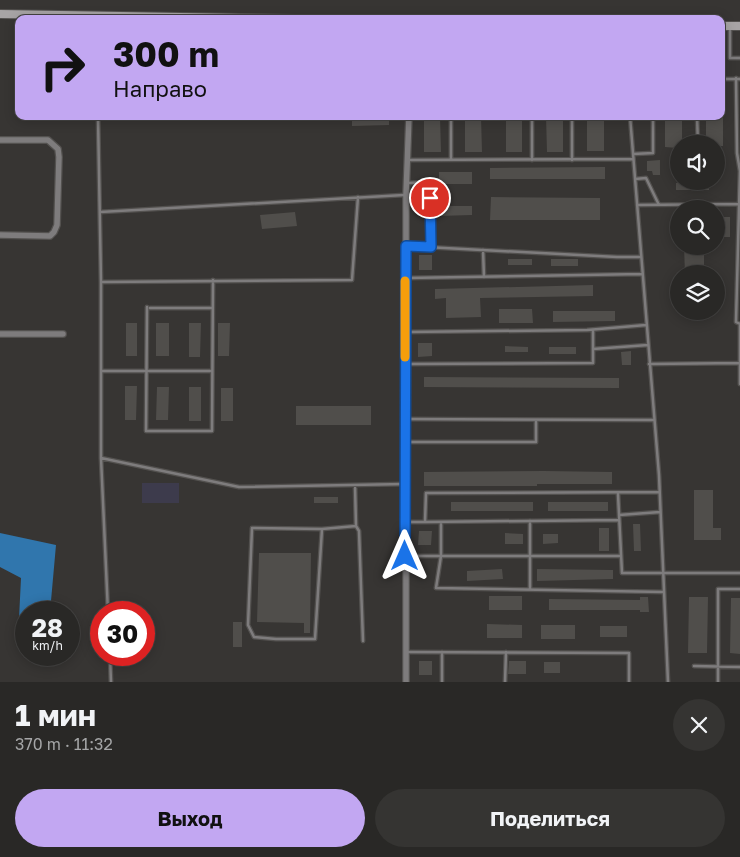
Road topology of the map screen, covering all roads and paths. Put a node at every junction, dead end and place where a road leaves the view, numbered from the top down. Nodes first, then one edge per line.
1 (0, 14) edge
2 (59, 15) edge
3 (725, 26) edge
4 (740, 26) edge
5 (740, 58) edge
6 (738, 78) edge
7 (725, 79) edge
8 (98, 120) edge
9 (409, 120) edge
10 (451, 120) edge
11 (532, 120) edge
12 (572, 120) edge
13 (630, 120) edge
14 (653, 120) edge
15 (697, 120) edge
16 (698, 135) edge
17 (0, 140) edge
18 (633, 154) junction
19 (633, 159) junction
20 (407, 160) junction
21 (450, 160) junction
22 (532, 160) junction
23 (572, 160) junction
24 (740, 171) edge
25 (635, 178) junction
26 (406, 183) junction
27 (406, 195) junction
28 (358, 197) junction
29 (740, 204) edge
30 (637, 205) junction
31 (659, 205) junction
32 (100, 212) junction
33 (0, 235) edge
34 (406, 246) junction
35 (739, 246) edge
36 (431, 247) junction
37 (483, 250) junction
38 (641, 257) junction
39 (642, 274) junction
40 (484, 277) junction
41 (406, 278) junction
42 (213, 280) junction
43 (101, 282) junction
44 (212, 308) junction
45 (646, 325) junction
46 (593, 330) junction
47 (405, 332) junction
48 (0, 334) edge
49 (63, 334) dead end
50 (648, 345) junction
51 (593, 349) junction
52 (740, 363) edge
53 (405, 364) junction
54 (649, 364) junction
55 (101, 370) junction
56 (147, 371) junction
57 (212, 371) junction
58 (740, 384) edge
59 (405, 419) junction
60 (536, 420) junction
61 (654, 420) junction
62 (405, 442) junction
63 (101, 458) junction
64 (405, 484) junction
65 (356, 485) junction
66 (660, 492) junction
67 (618, 494) junction
68 (660, 512) junction
69 (619, 515) junction
70 (619, 520) junction
71 (530, 521) junction
72 (405, 522) junction
73 (425, 522) junction
74 (441, 522) junction
75 (356, 526) junction
76 (322, 529) junction
77 (405, 556) junction
78 (441, 556) junction
79 (530, 556) junction
80 (621, 556) junction
81 (664, 573) junction
82 (740, 573) edge
83 (740, 589) edge
84 (530, 590) junction
85 (664, 592) junction
86 (108, 601) edge
87 (363, 642) dead end
88 (405, 652) junction
89 (442, 652) junction
90 (506, 652) junction
91 (110, 666) edge
92 (694, 666) dead end
93 (718, 667) junction
94 (740, 668) edge
95 (111, 682) edge
96 (406, 682) edge
97 (442, 682) edge
98 (504, 682) edge
99 (629, 682) edge
100 (668, 682) edge
101 (718, 682) edge

1 - 2 main road
3 - 4 main road
3 - 5 lane
6 - 7 lane
6 - 24 lane
8 - 32 lane
9 - 20 street
10 - 21 lane
11 - 22 lane
12 - 23 lane
13 - 18 lane
14 - 18 lane
15 - 16 lane
17 - 33 street
18 - 19 lane
19 - 23 lane
19 - 25 lane
20 - 21 lane
20 - 26 street
21 - 22 lane
22 - 23 lane
24 - 29 lane
25 - 30 lane
25 - 31 lane
26 - 27 street
26 - 36 lane
27 - 28 lane
27 - 34 street
28 - 32 lane
28 - 42 lane
29 - 31 lane
29 - 35 lane
30 - 31 lane
30 - 38 lane
32 - 43 lane
34 - 36 lane
34 - 41 street
35 - 52 lane
36 - 37 lane
37 - 38 lane
37 - 40 lane
38 - 39 lane
39 - 40 lane
39 - 45 lane
40 - 41 lane
41 - 47 street
42 - 43 lane
42 - 44 lane
43 - 55 lane
44 - 56 lane
44 - 57 lane
45 - 46 lane
45 - 50 lane
46 - 47 lane
46 - 51 lane
47 - 53 street
48 - 49 street
50 - 51 lane
50 - 54 lane
51 - 53 lane
52 - 54 lane
52 - 58 lane
53 - 59 street
54 - 61 lane
55 - 56 lane
55 - 63 lane
56 - 57 lane
56 - 57 lane
59 - 60 lane
59 - 62 street
60 - 61 lane
60 - 62 lane
61 - 66 lane
62 - 64 street
63 - 65 lane
63 - 86 lane
64 - 65 lane
64 - 72 street
65 - 75 lane
66 - 67 lane
66 - 68 lane
67 - 69 lane
67 - 73 lane
68 - 69 lane
68 - 81 lane
69 - 70 lane
70 - 71 lane
70 - 80 lane
71 - 74 lane
71 - 79 lane
72 - 73 lane
72 - 77 street
73 - 74 lane
74 - 78 lane
75 - 76 lane
75 - 87 lane
76 - 76 lane
77 - 78 lane
77 - 88 street
78 - 79 lane
78 - 84 lane
79 - 80 lane
79 - 84 lane
80 - 81 lane
81 - 82 lane
81 - 85 lane
83 - 93 lane
84 - 85 lane
85 - 100 lane
88 - 89 lane
88 - 96 street
89 - 90 lane
89 - 97 lane
90 - 98 lane
90 - 99 lane
91 - 95 lane
92 - 93 lane
93 - 94 lane
93 - 101 lane

